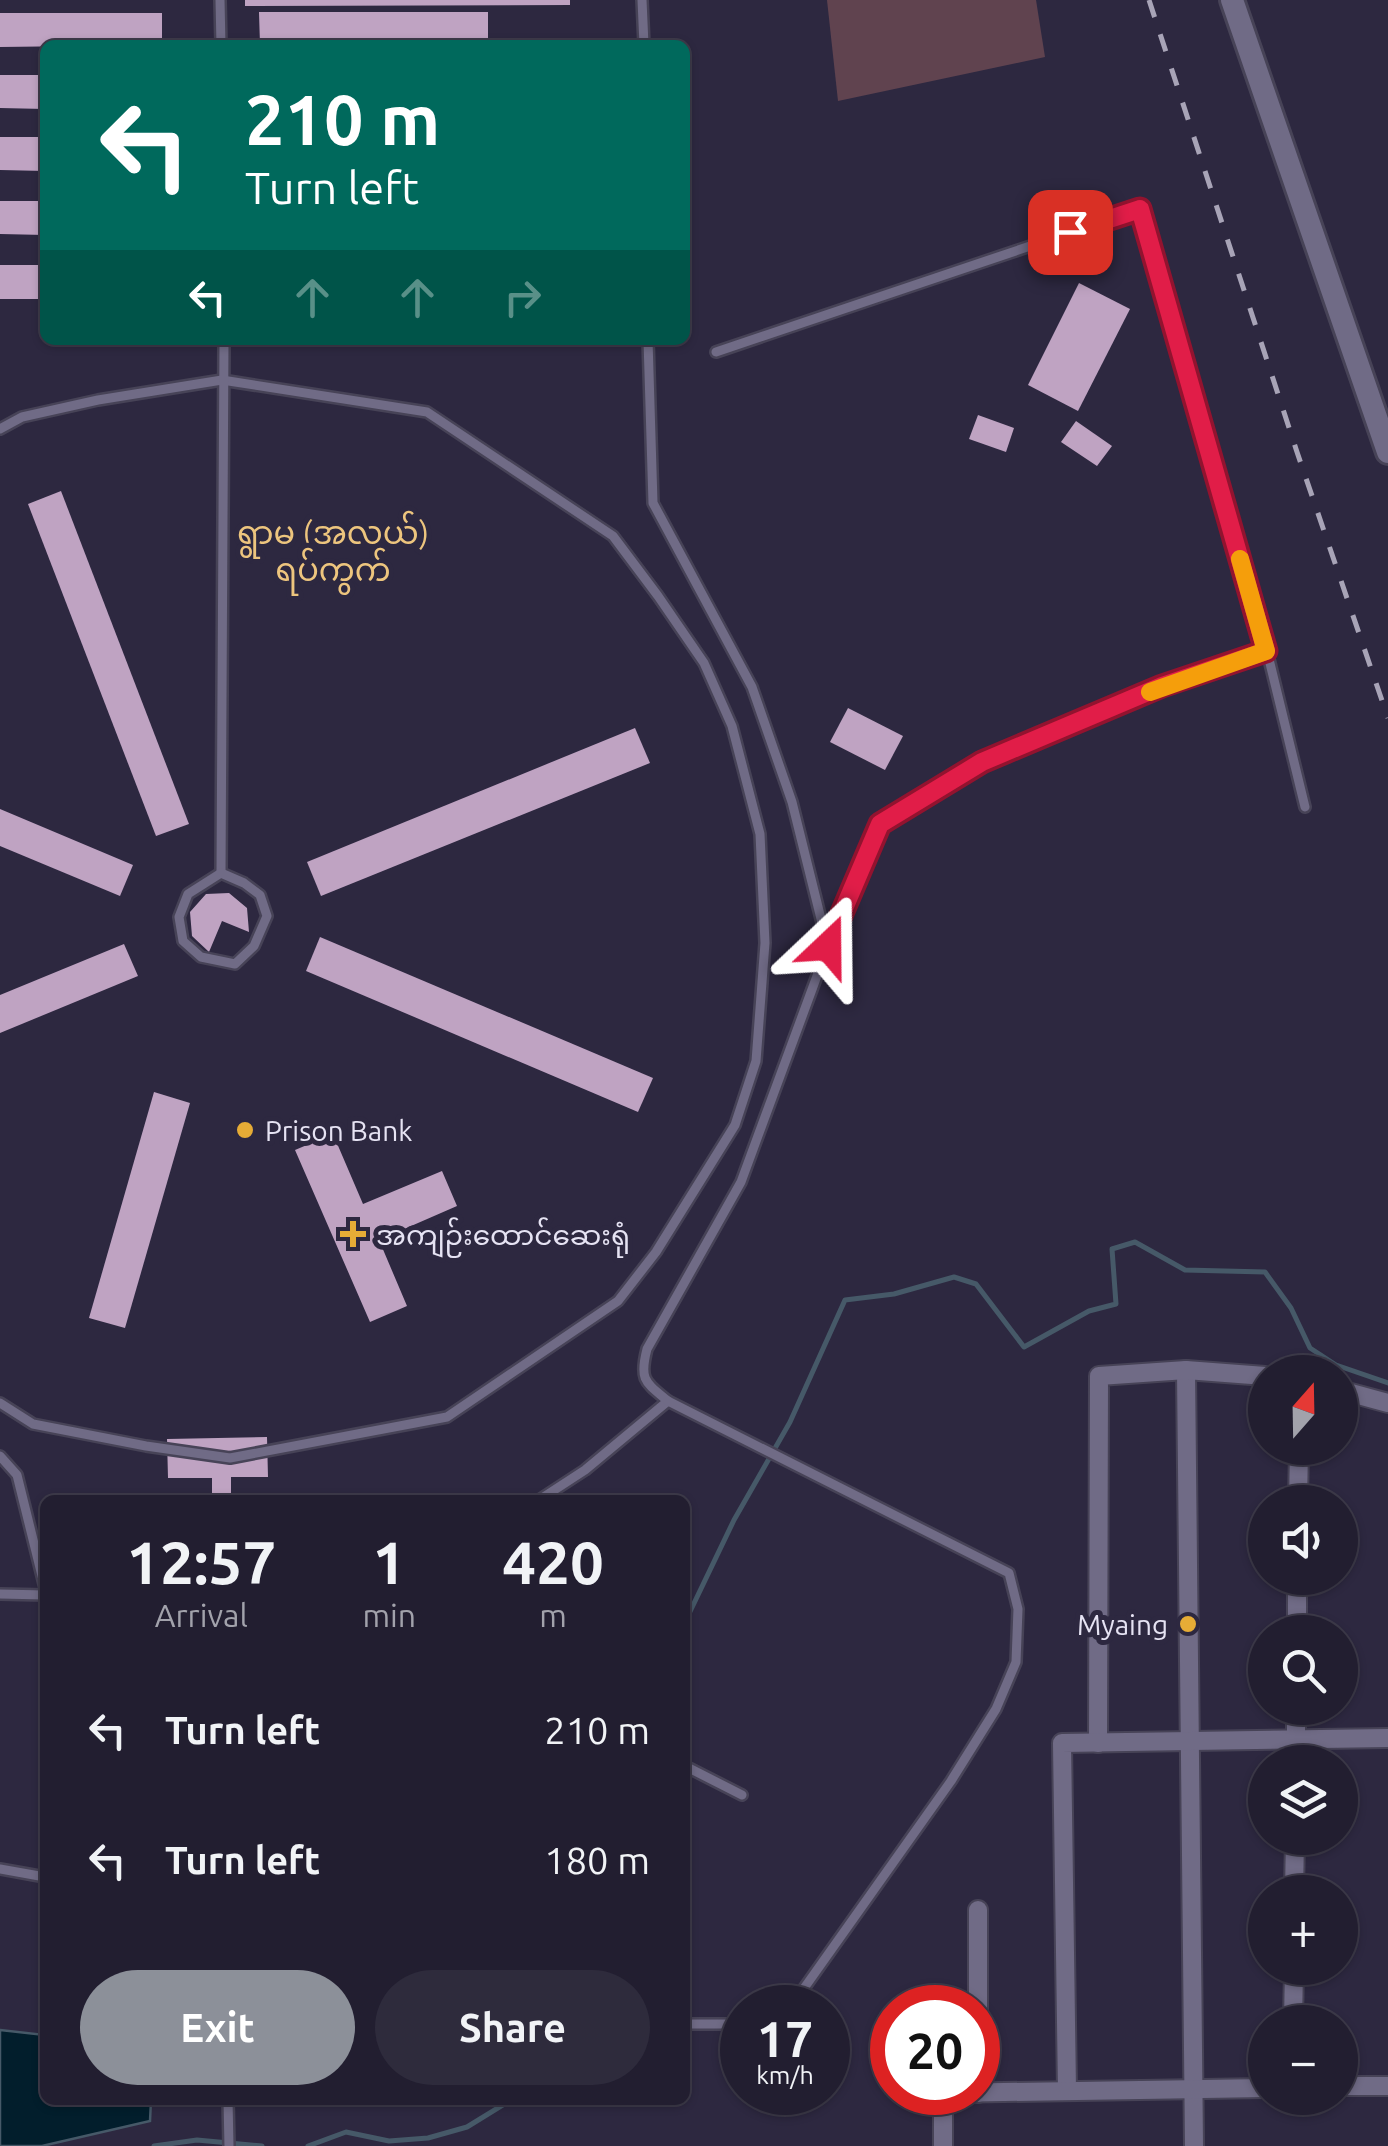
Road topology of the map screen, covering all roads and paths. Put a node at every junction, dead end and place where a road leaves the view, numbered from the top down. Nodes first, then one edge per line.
1 (220, 0) edge
2 (642, 0) edge
3 (1232, 0) edge
4 (221, 40) edge
5 (644, 40) edge
6 (224, 345) edge
7 (648, 345) edge
8 (716, 352) dead end
9 (222, 380) junction
10 (0, 428) edge
11 (1388, 452) edge
12 (1266, 651) junction
13 (1305, 807) dead end
14 (221, 873) junction
15 (828, 946) junction
16 (1186, 1370) junction
17 (1248, 1375) edge
18 (1358, 1395) edge
19 (668, 1400) junction
20 (0, 1403) edge
21 (1388, 1403) edge
22 (0, 1456) edge
23 (547, 1495) edge
24 (40, 1572) edge
25 (40, 1592) edge
26 (0, 1594) edge
27 (1296, 1725) edge
28 (1388, 1738) edge
29 (1296, 1740) junction
30 (1190, 1741) junction
31 (1098, 1743) junction
32 (1296, 1745) edge
33 (690, 1769) edge
34 (742, 1796) dead end
35 (0, 1869) edge
36 (40, 1875) edge
37 (978, 1910) dead end
38 (806, 1985) edge
39 (978, 1985) edge
40 (690, 2024) edge
41 (720, 2024) edge
42 (1358, 2086) edge
43 (1388, 2086) edge
44 (1248, 2088) edge
45 (1194, 2089) junction
46 (1067, 2091) junction
47 (1000, 2093) edge
48 (228, 2105) edge
49 (944, 2115) edge
50 (229, 2146) edge
51 (943, 2146) edge
52 (1194, 2146) edge

1 - 4 lane
2 - 5 lane
3 - 11 main road
6 - 9 lane
7 - 15 lane
8 - 12 lane
9 - 10 lane
9 - 14 lane
9 - 20 lane
12 - 13 lane
12 - 15 lane
14 - 14 lane
15 - 19 lane
16 - 17 street
16 - 30 street
16 - 31 street
18 - 21 street
19 - 23 lane
19 - 38 lane
22 - 24 lane
25 - 26 lane
27 - 29 street
28 - 29 street
29 - 30 street
29 - 32 street
30 - 31 street
30 - 45 street
31 - 46 street
33 - 34 lane
35 - 36 lane
37 - 39 street
40 - 41 lane
42 - 43 street
44 - 45 street
45 - 46 street
45 - 52 street
46 - 47 street
48 - 50 lane
49 - 51 street

